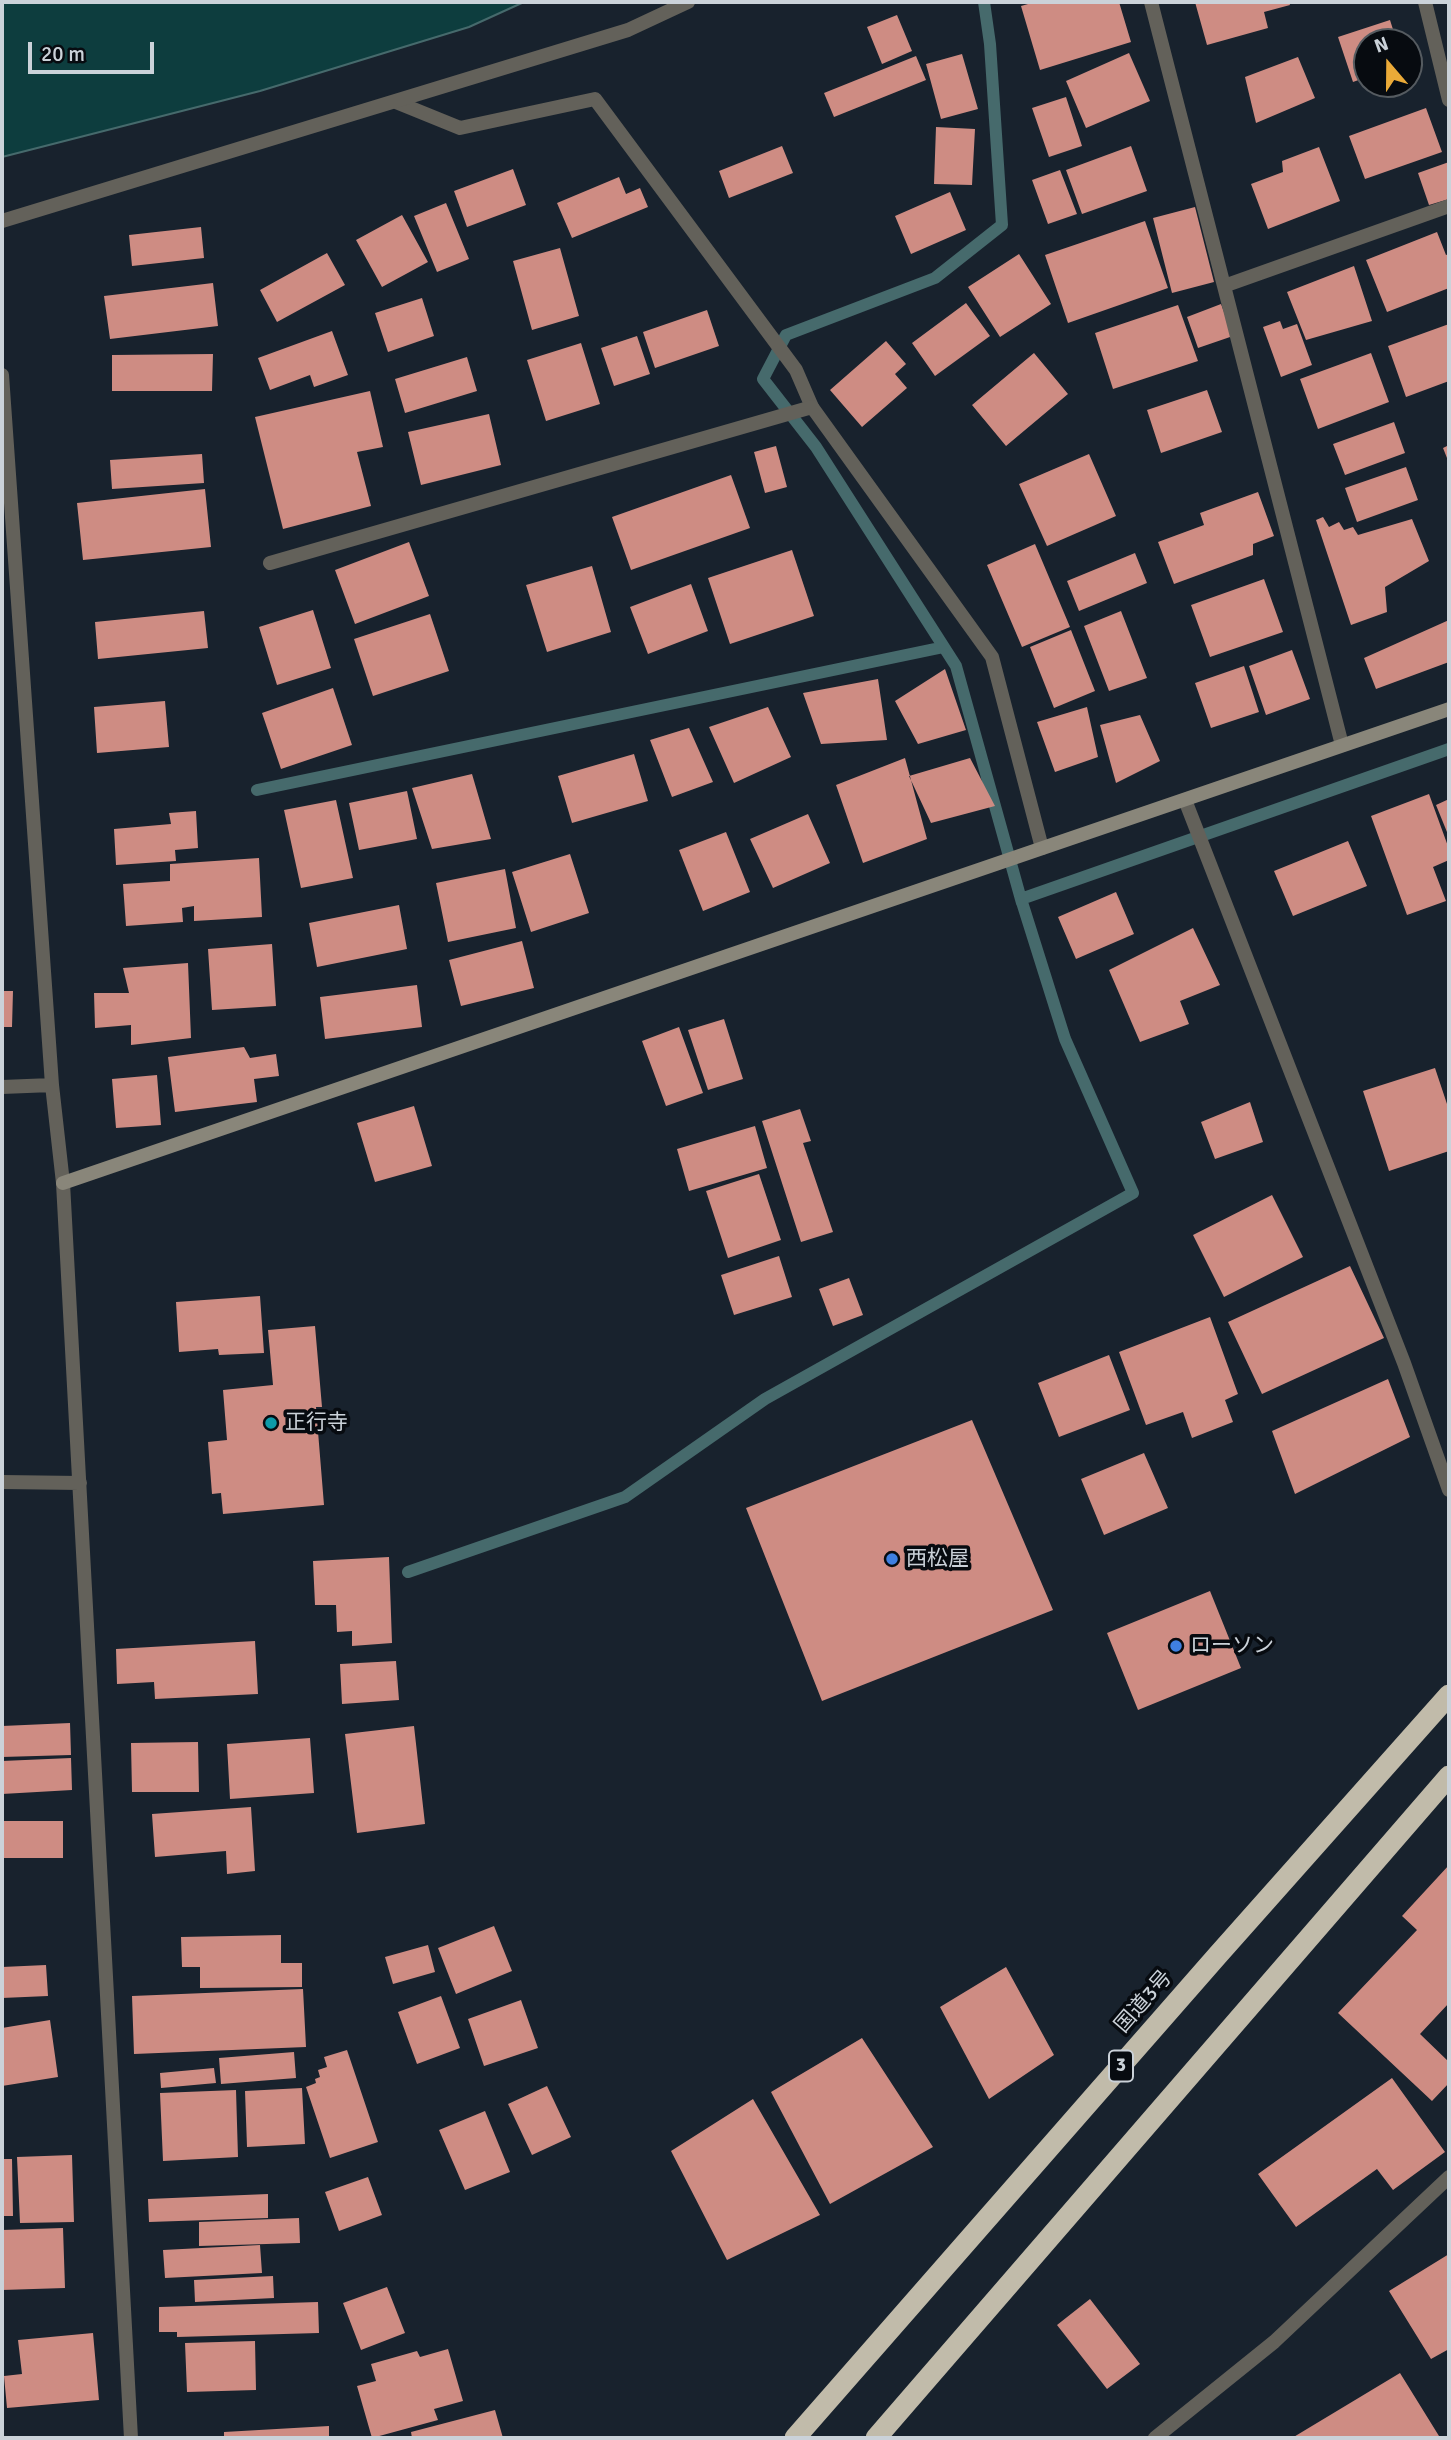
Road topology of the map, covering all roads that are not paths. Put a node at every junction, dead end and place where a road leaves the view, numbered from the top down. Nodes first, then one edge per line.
1 (688, 2) edge
2 (1151, 2) edge
3 (1425, 2) edge
4 (1449, 100) edge
5 (396, 102) junction
6 (1449, 206) edge
7 (2, 221) edge
8 (1224, 286) junction
9 (2, 375) edge
10 (812, 407) junction
11 (270, 563) dead end
12 (1449, 709) edge
13 (1342, 745) junction
14 (1185, 800) junction
15 (1042, 848) junction
16 (52, 1085) junction
17 (2, 1087) edge
18 (63, 1183) junction
19 (2, 1482) edge
20 (80, 1483) junction
21 (1449, 1490) edge
22 (1449, 1695) edge
23 (1449, 1776) edge
24 (1449, 2177) edge
25 (131, 2438) edge
26 (795, 2438) edge
27 (876, 2438) edge
28 (1155, 2438) edge

1 - 5 street
2 - 8 street
3 - 4 street
5 - 7 street
5 - 10 street
6 - 8 street
8 - 13 street
9 - 16 street
10 - 11 street
10 - 15 street
12 - 13 street
13 - 14 street
14 - 15 street
14 - 21 street
15 - 18 street
16 - 17 street
16 - 18 street
18 - 20 street
19 - 20 street
20 - 25 street
22 - 26 highway, 国道3号 / 3
23 - 27 highway
24 - 28 street

